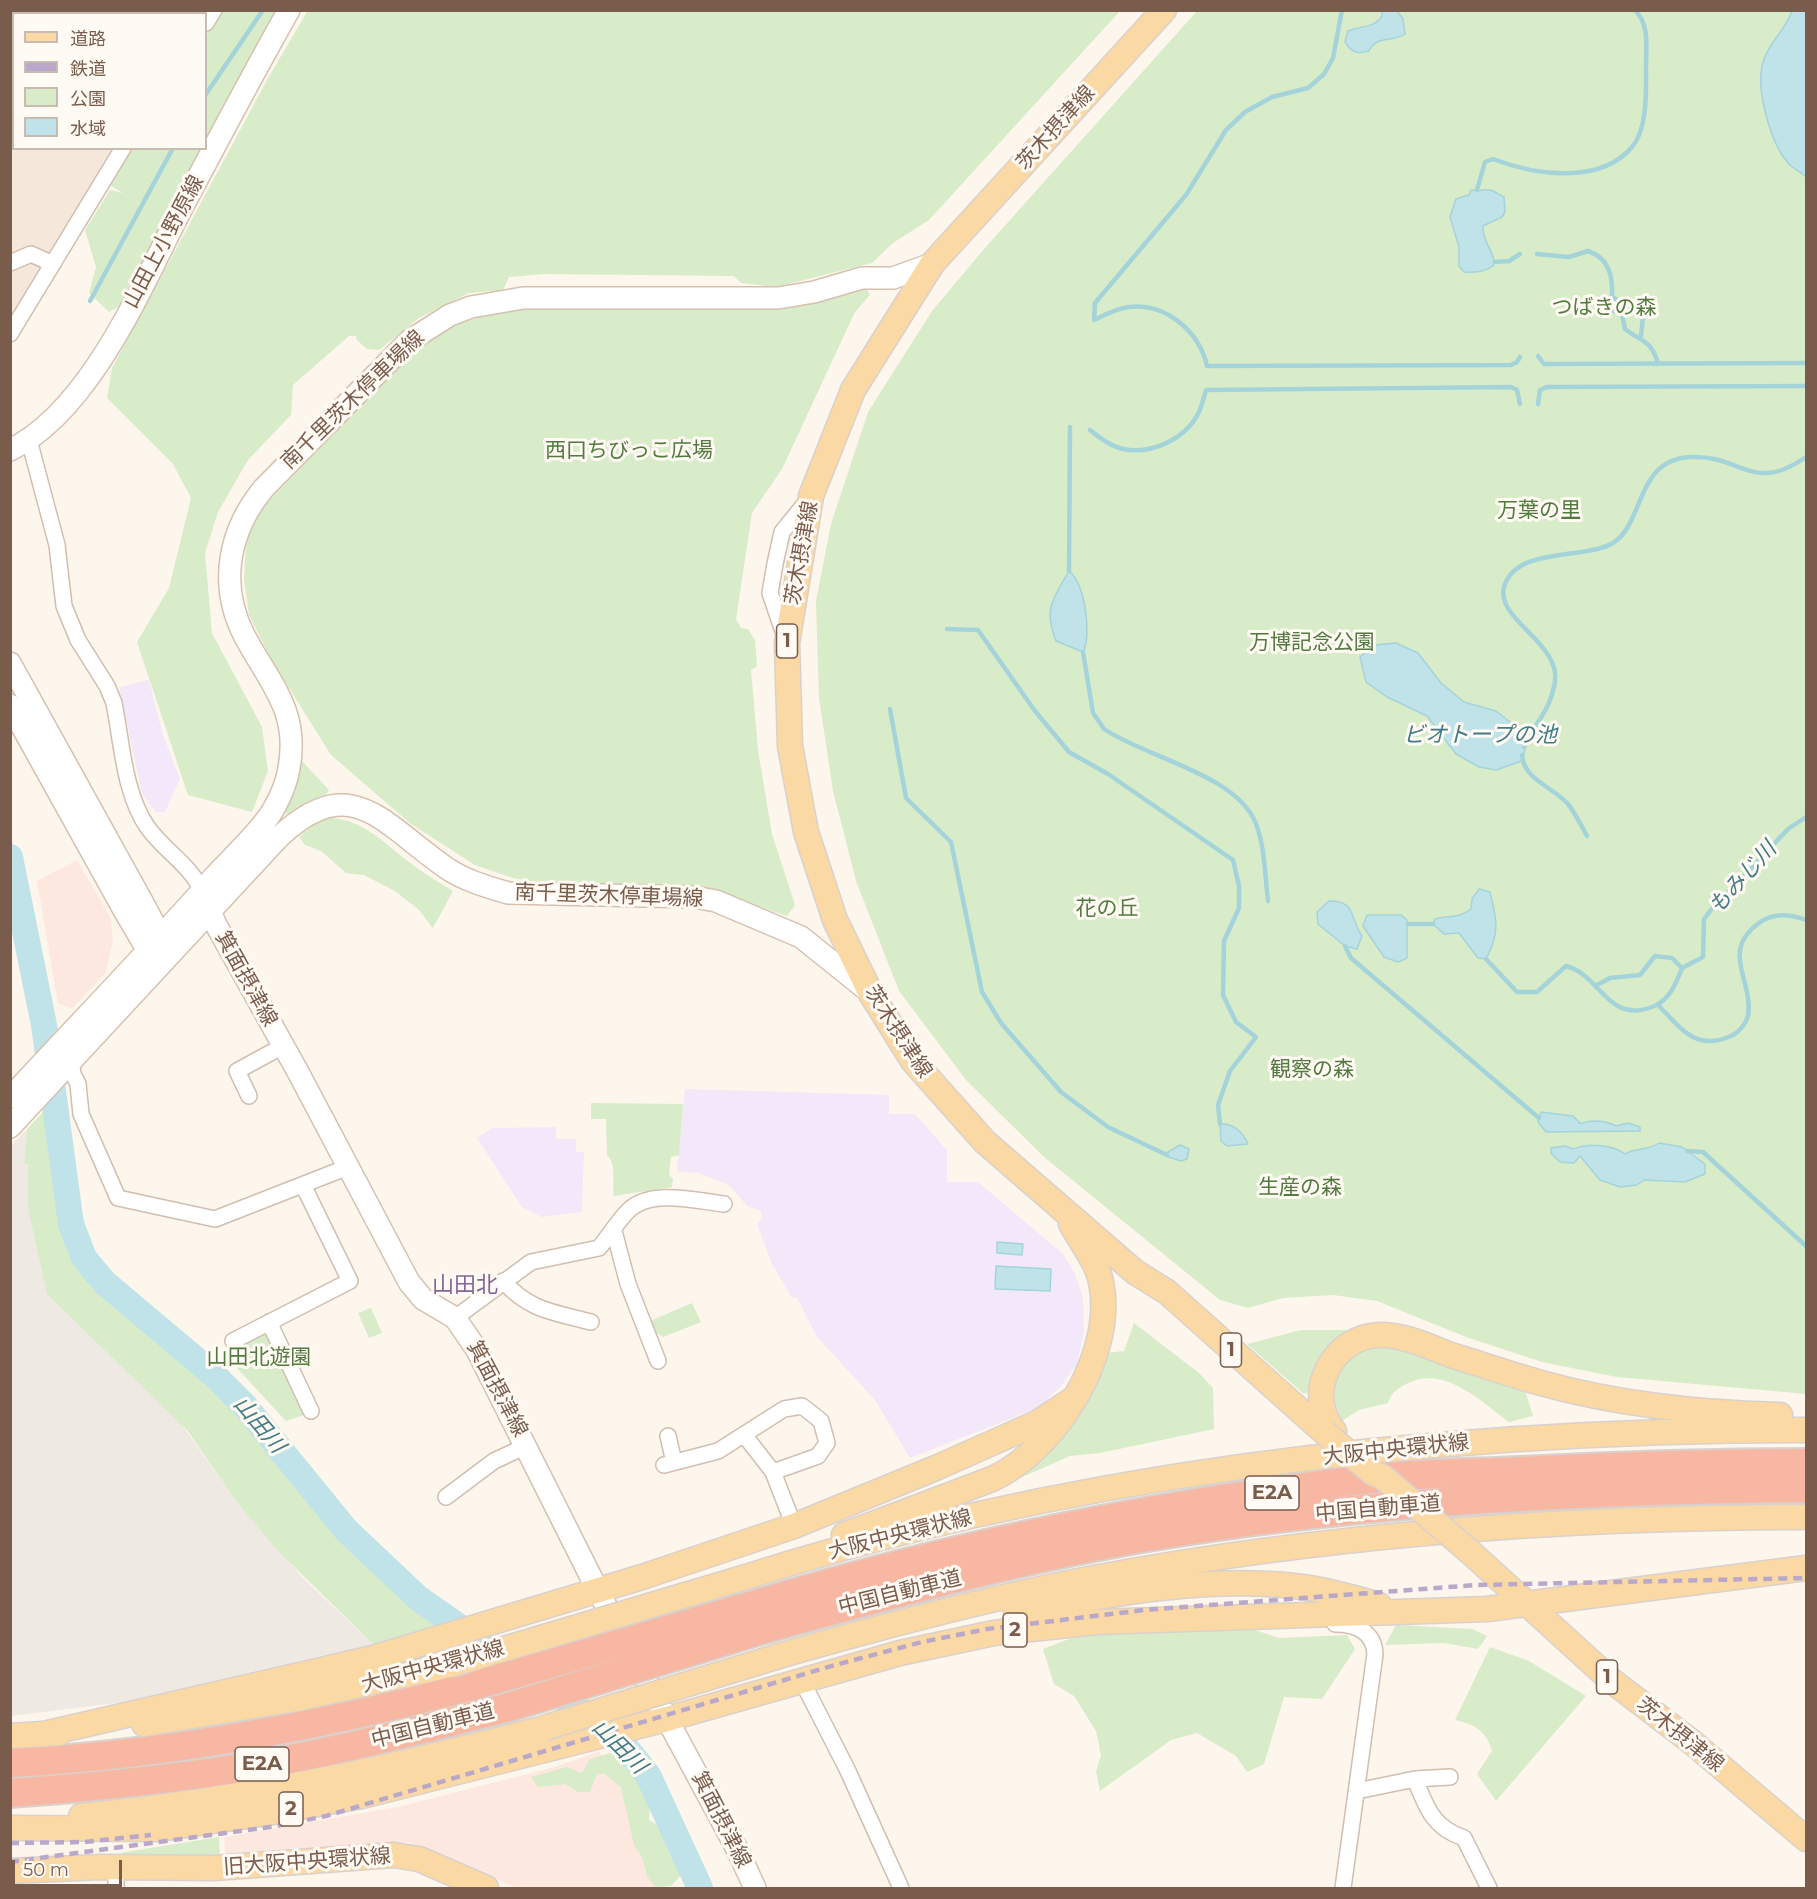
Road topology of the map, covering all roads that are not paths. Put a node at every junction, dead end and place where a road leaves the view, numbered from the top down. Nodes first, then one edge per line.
1 (289, 10) edge
2 (1164, 10) edge
3 (122, 150) edge
4 (10, 263) edge
5 (53, 264) junction
6 (932, 264) junction
7 (10, 334) edge
8 (29, 440) junction
9 (10, 450) edge
10 (10, 663) edge
11 (10, 705) edge
12 (202, 891) junction
13 (210, 912) junction
14 (158, 949) junction
15 (870, 992) junction
16 (283, 1046) junction
17 (66, 1053) junction
18 (249, 1096) dead end
19 (10, 1098) edge
20 (10, 1127) edge
21 (348, 1167) junction
22 (303, 1185) junction
23 (724, 1204) dead end
24 (1063, 1210) junction
25 (614, 1231) junction
26 (503, 1281) junction
27 (455, 1318) junction
28 (269, 1322) junction
29 (591, 1322) dead end
30 (232, 1341) dead end
31 (658, 1361) dead end
32 (1075, 1398) junction
33 (311, 1411) dead end
34 (1806, 1416) edge
35 (1806, 1430) edge
36 (1323, 1432) junction
37 (745, 1436) junction
38 (668, 1437) dead end
39 (526, 1446) junction
40 (1806, 1463) edge
41 (773, 1472) junction
42 (1806, 1488) edge
43 (446, 1497) dead end
44 (1806, 1517) edge
45 (794, 1526) junction
46 (1461, 1553) junction
47 (1806, 1568) edge
48 (771, 1569) junction
49 (598, 1591) junction
50 (1527, 1604) junction
51 (1399, 1611) junction
52 (1272, 1617) junction
53 (757, 1618) junction
54 (834, 1640) junction
55 (802, 1681) junction
56 (667, 1719) junction
57 (44, 1734) junction
58 (10, 1736) edge
59 (10, 1763) edge
60 (1450, 1777) dead end
61 (1415, 1779) junction
62 (1357, 1791) junction
63 (10, 1793) edge
64 (10, 1822) edge
65 (10, 1827) edge
66 (1806, 1839) edge
67 (10, 1864) edge
68 (50, 1869) junction
69 (10, 1871) edge
70 (116, 1878) edge
71 (486, 1888) edge
72 (755, 1888) edge
73 (901, 1888) edge
74 (1343, 1888) edge
75 (1489, 1888) edge

1 - 8 main road, 山田上小野原線
2 - 6 main road, 茨木摂津線 / 1
3 - 5 street
4 - 5 street
5 - 7 street
6 - 12 main road, 南千里茨木停車場線
6 - 15 main road, 茨木摂津線 / 1
8 - 9 main road, 山田上小野原線
8 - 12 street
10 - 14 main road
11 - 14 main road
12 - 13 main road, 箕面摂津線
12 - 14 main road
13 - 14 main road, 箕面摂津線
13 - 15 main road, 南千里茨木停車場線
13 - 16 main road, 箕面摂津線
14 - 17 main road
15 - 24 main road, 茨木摂津線 / 1
16 - 18 street
16 - 21 main road, 箕面摂津線
17 - 19 main road
17 - 20 main road
17 - 22 street
21 - 22 street
21 - 27 main road, 箕面摂津線
22 - 28 street
23 - 25 street
24 - 32 main road
24 - 36 main road, 茨木摂津線 / 1
25 - 26 street
25 - 31 street
26 - 27 street
26 - 29 street
27 - 39 main road, 箕面摂津線
28 - 30 street
28 - 33 street
32 - 45 main road
32 - 48 main road
34 - 36 main road
35 - 48 main road, 大阪中央環状線
36 - 46 main road, 茨木摂津線 / 1
36 - 46 main road, 茨木摂津線 / 1, bridge
37 - 38 street
37 - 41 street
37 - 41 street
39 - 43 street
39 - 49 main road, 箕面摂津線
40 - 53 highway, 中国自動車道 / E2A
41 - 45 street
42 - 53 highway, 中国自動車道 / E2A
44 - 54 main road, 2
45 - 49 main road
46 - 50 main road, 茨木摂津線 / 1
47 - 50 main road
48 - 57 main road, 大阪中央環状線, bridge
49 - 56 main road, 箕面摂津線
49 - 57 main road
50 - 51 main road, 2
50 - 66 main road, 茨木摂津線 / 1
51 - 52 main road, 2
51 - 54 main road
52 - 55 main road, 2
52 - 62 street
53 - 59 highway, 中国自動車道 / E2A, bridge
53 - 63 highway, 中国自動車道 / E2A, bridge
54 - 64 main road, 2, bridge
55 - 56 main road, 2
55 - 73 street
56 - 65 main road, 2
56 - 72 main road, 箕面摂津線
57 - 58 main road, 大阪中央環状線
60 - 61 street
61 - 62 street
61 - 75 street
62 - 74 street
67 - 68 main road, 旧大阪中央環状線
68 - 69 main road, 旧大阪中央環状線
68 - 70 main road, 旧大阪中央環状線
70 - 71 main road, 旧大阪中央環状線

